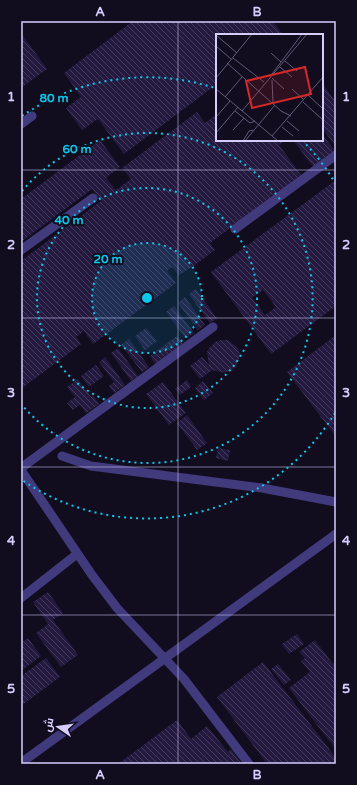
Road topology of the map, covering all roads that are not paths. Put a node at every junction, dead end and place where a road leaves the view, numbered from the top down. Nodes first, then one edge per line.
1 (32, 116) dead end
2 (21, 124) edge
3 (336, 155) edge
4 (93, 198) dead end
5 (235, 229) dead end
6 (21, 250) edge
7 (213, 327) dead end
8 (62, 456) dead end
9 (21, 469) edge
10 (336, 502) edge
11 (336, 534) edge
12 (77, 554) junction
13 (21, 598) edge
14 (165, 659) junction
15 (21, 762) edge
16 (249, 764) edge

1 - 2 lane
3 - 5 lane
4 - 6 lane
7 - 9 lane
8 - 10 lane
9 - 12 lane
11 - 14 lane
12 - 13 lane
12 - 14 lane
14 - 15 lane
14 - 16 lane

